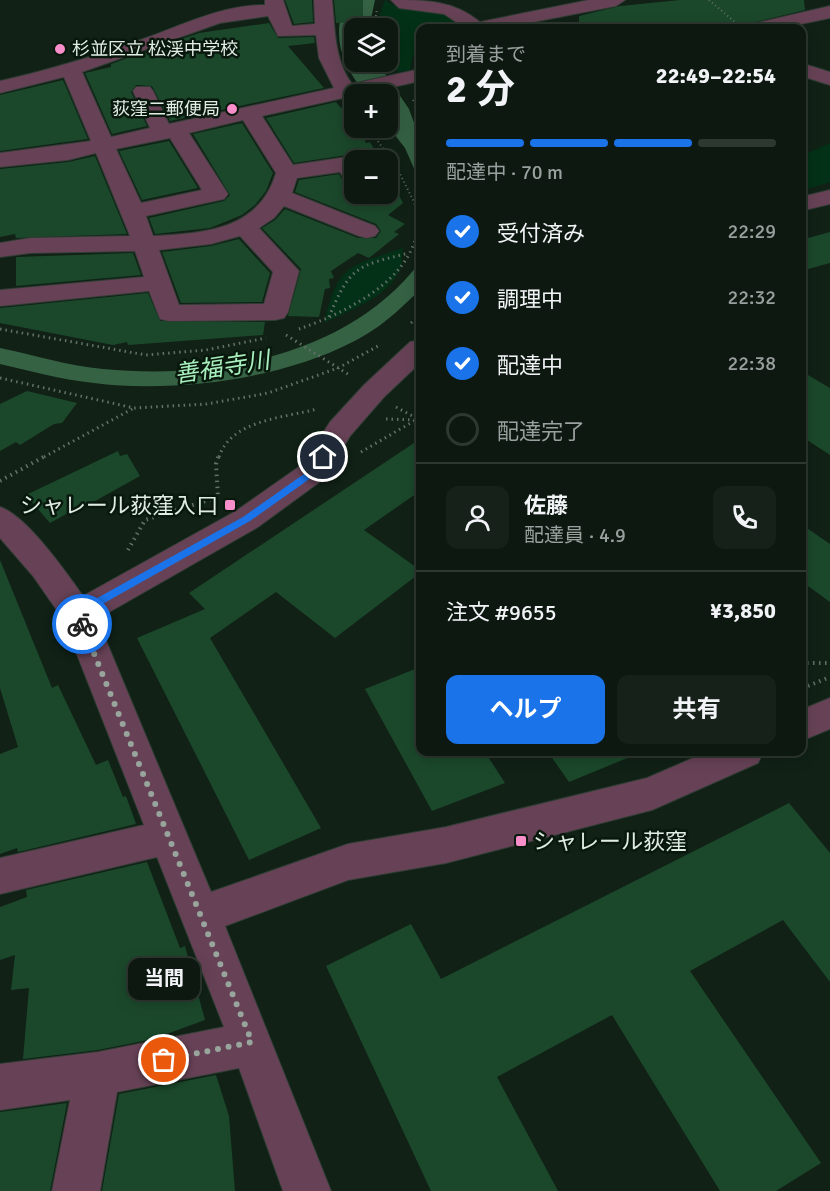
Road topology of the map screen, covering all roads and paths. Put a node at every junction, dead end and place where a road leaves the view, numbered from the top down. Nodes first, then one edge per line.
1 (323, 0) edge
2 (400, 0) edge
3 (616, 0) edge
4 (709, 0) edge
5 (274, 5) edge
6 (377, 7) dead end
7 (830, 12) edge
8 (375, 18) edge
9 (472, 24) edge
10 (497, 24) edge
11 (744, 24) edge
12 (770, 24) edge
13 (323, 29) junction
14 (159, 39) junction
15 (168, 60) dead end
16 (71, 70) junction
17 (806, 71) edge
18 (416, 76) edge
19 (830, 80) edge
20 (345, 84) edge
21 (378, 84) edge
22 (0, 87) edge
23 (806, 88) edge
24 (143, 91) dead end
25 (344, 92) edge
26 (250, 114) junction
27 (170, 132) junction
28 (103, 146) junction
29 (0, 160) edge
30 (344, 164) edge
31 (287, 173) junction
32 (279, 196) junction
33 (830, 197) edge
34 (806, 203) edge
35 (134, 212) junction
36 (243, 226) junction
37 (368, 231) dead end
38 (143, 242) junction
39 (0, 250) edge
40 (409, 253) dead end
41 (158, 283) junction
42 (0, 298) edge
43 (329, 317) dead end
44 (284, 334) dead end
45 (413, 337) edge
46 (380, 345) dead end
47 (322, 358) dead end
48 (0, 378) edge
49 (391, 404) dead end
50 (321, 407) dead end
51 (134, 408) junction
52 (416, 417) edge
53 (376, 419) dead end
54 (416, 419) edge
55 (416, 421) edge
56 (360, 452) dead end
57 (0, 481) edge
58 (0, 518) edge
59 (126, 554) dead end
60 (78, 614) junction
61 (806, 663) edge
62 (830, 663) edge
63 (830, 713) edge
64 (806, 724) edge
65 (736, 756) edge
66 (169, 837) junction
67 (0, 876) edge
68 (201, 915) junction
69 (252, 1042) junction
70 (99, 1074) junction
71 (0, 1087) edge
72 (75, 1191) edge
73 (307, 1191) edge

1 - 13 street
2 - 9 street
3 - 10 street
4 - 11 path
5 - 13 street
5 - 14 street
6 - 8 path
7 - 12 street
13 - 20 street
14 - 15 street
14 - 16 street
16 - 22 street
16 - 28 street
17 - 19 street
18 - 21 street
19 - 23 street
24 - 27 street
25 - 26 street
26 - 27 street
26 - 31 street
27 - 28 street
27 - 35 street
28 - 29 street
28 - 35 street
30 - 31 street
31 - 32 street
32 - 36 street
32 - 37 street
33 - 34 street
35 - 38 street
36 - 38 street
36 - 41 street
38 - 39 street
38 - 41 street
40 - 43 path
41 - 42 street
44 - 47 path
45 - 60 street
46 - 51 path
48 - 51 path
49 - 52 path
50 - 59 path
51 - 57 path
53 - 54 path
55 - 56 path
58 - 60 street
60 - 66 street
61 - 62 path
63 - 64 street
65 - 68 street
66 - 67 street
66 - 68 street
68 - 69 street
69 - 70 street
69 - 73 street
70 - 71 street
70 - 72 street

